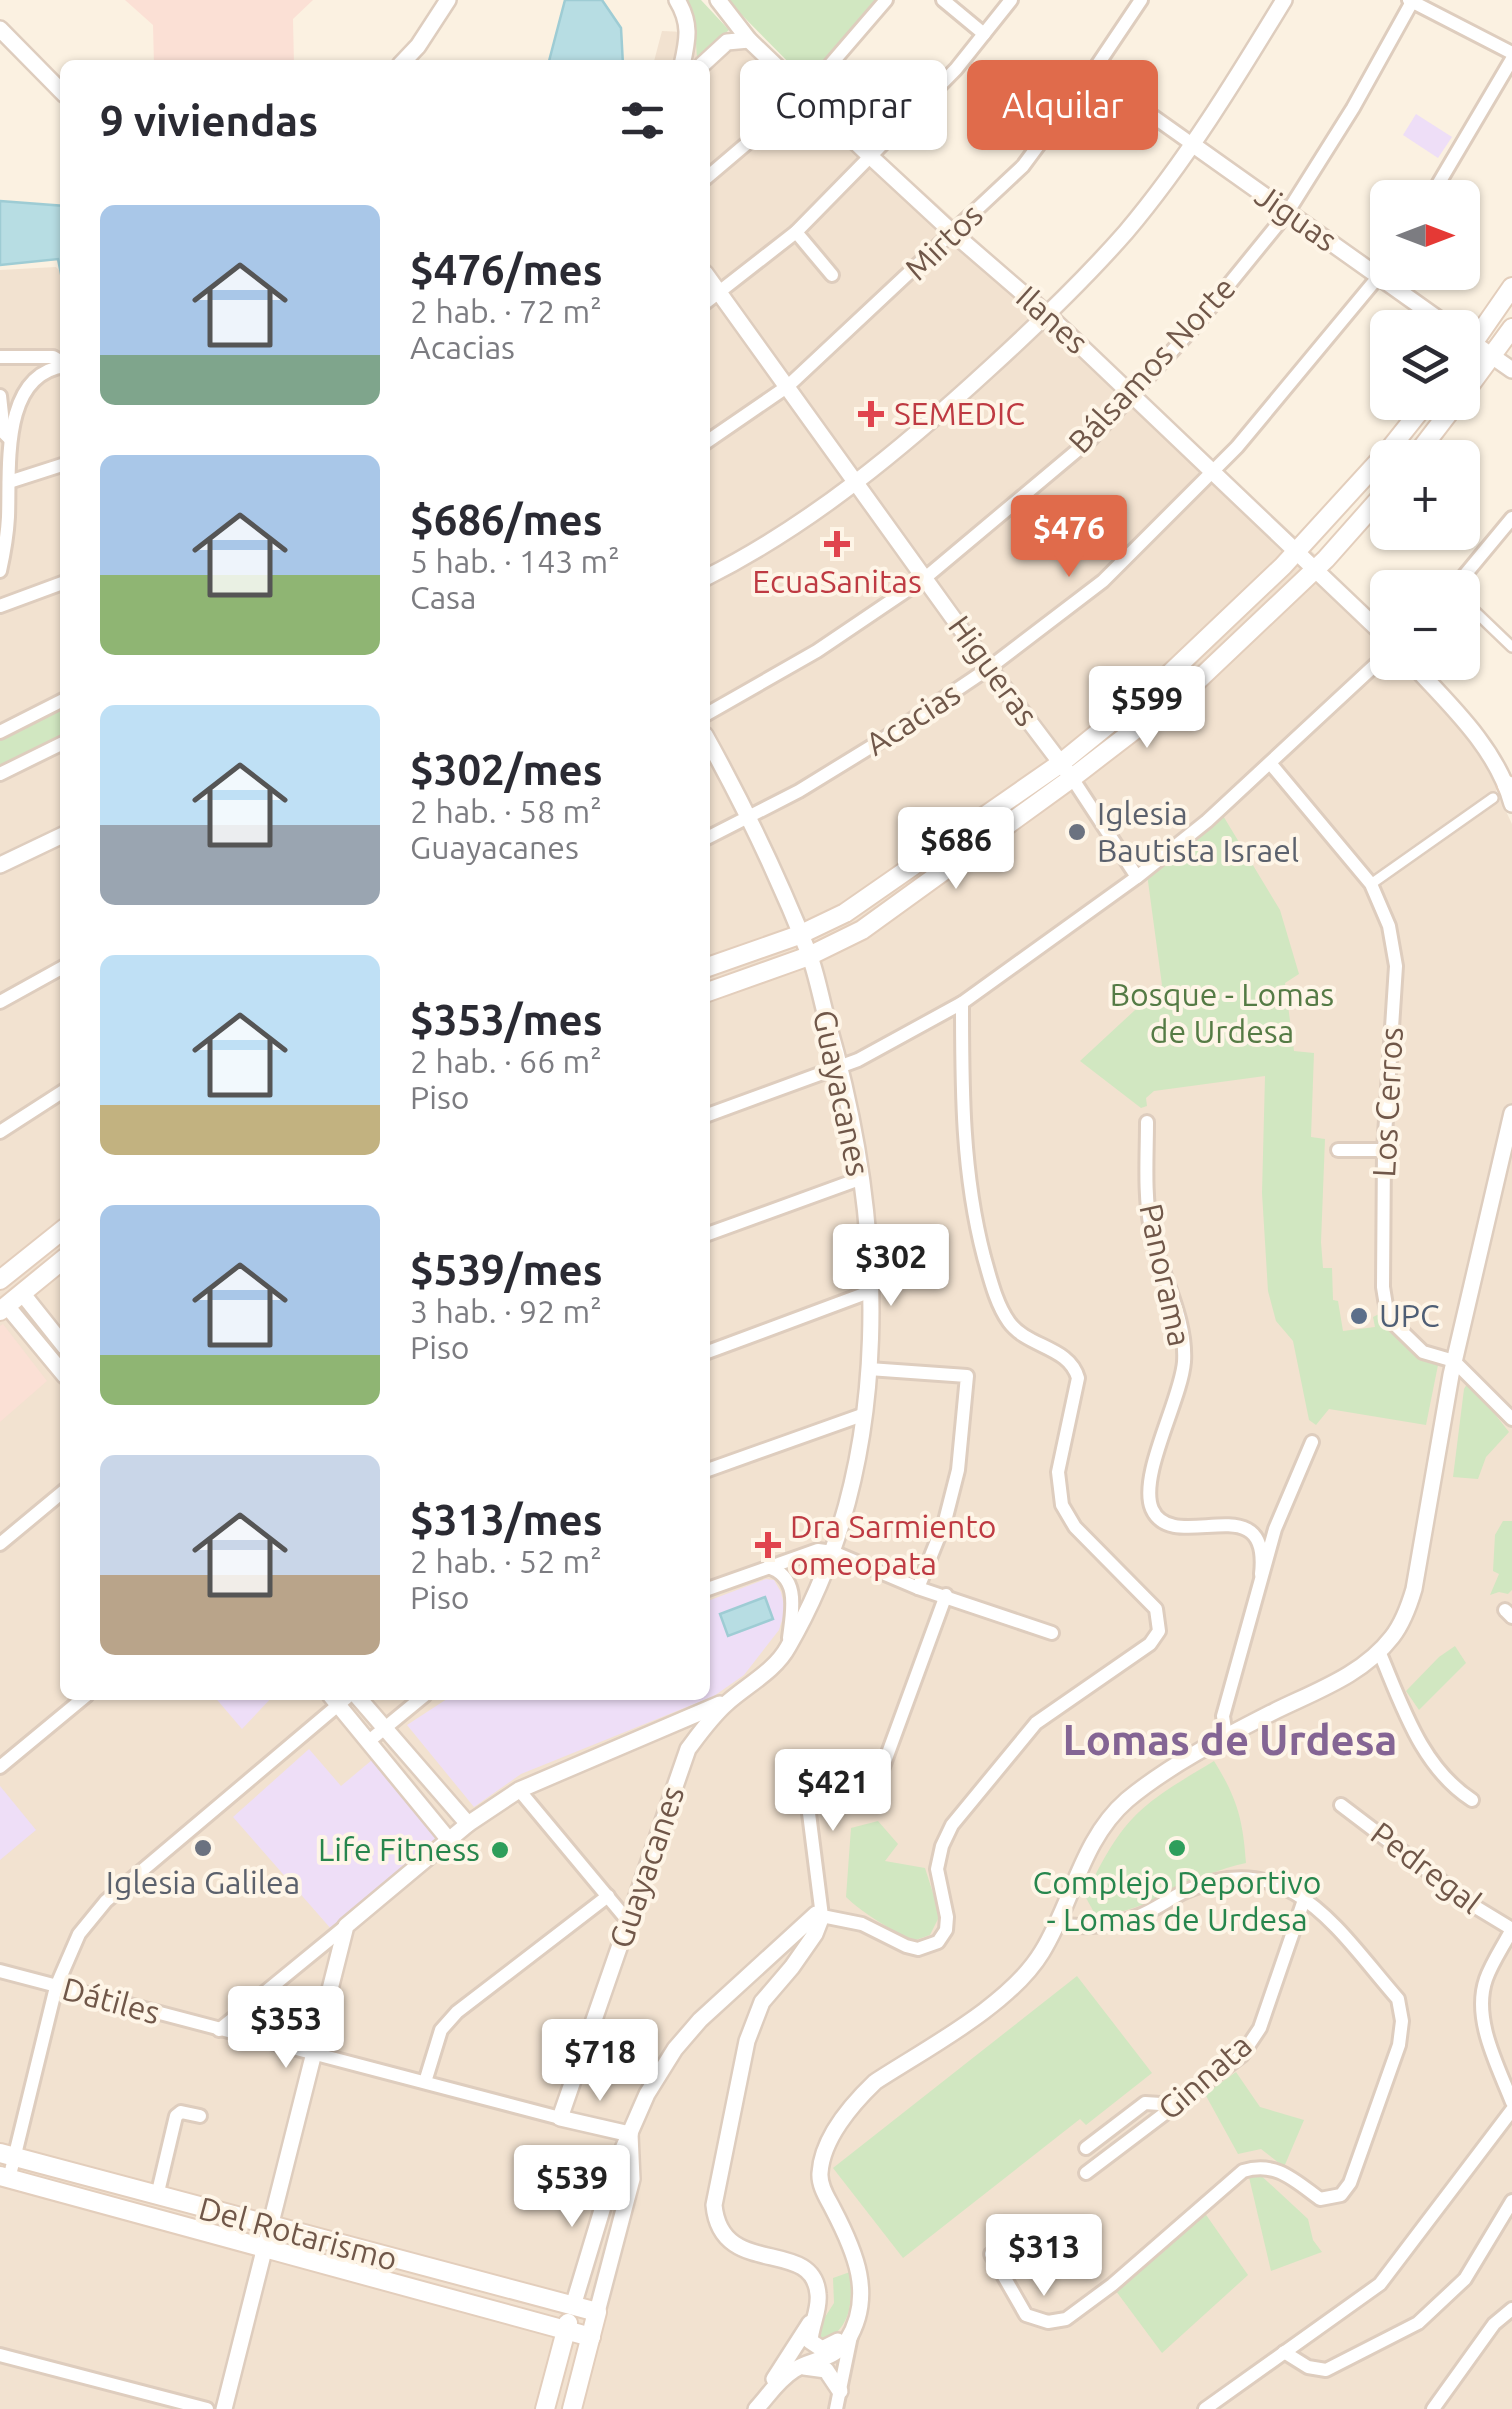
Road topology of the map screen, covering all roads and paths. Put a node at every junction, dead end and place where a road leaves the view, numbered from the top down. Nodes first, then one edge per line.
1 (448, 0) edge
2 (461, 0) edge
3 (886, 0) edge
4 (943, 0) edge
5 (1011, 0) edge
6 (1140, 0) edge
7 (1284, 0) edge
8 (678, 1) edge
9 (1411, 1) edge
10 (721, 3) edge
11 (0, 30) edge
12 (984, 34) junction
13 (750, 40) junction
14 (418, 46) junction
15 (1512, 56) edge
16 (405, 60) edge
17 (683, 60) edge
18 (707, 60) edge
19 (771, 60) edge
20 (834, 60) edge
21 (1101, 60) edge
22 (60, 90) edge
23 (1158, 120) edge
24 (1192, 144) junction
25 (740, 149) edge
26 (864, 150) edge
27 (1035, 150) edge
28 (871, 157) junction
29 (710, 175) edge
30 (1440, 180) edge
31 (1286, 213) junction
32 (796, 232) junction
33 (953, 233) junction
34 (1370, 263) edge
35 (832, 275) dead end
36 (710, 280) edge
37 (1370, 286) edge
38 (1512, 287) edge
39 (1406, 290) edge
40 (720, 293) junction
41 (710, 300) edge
42 (1430, 310) edge
43 (1048, 314) junction
44 (1480, 326) edge
45 (1512, 328) edge
46 (1480, 348) edge
47 (0, 356) edge
48 (1493, 357) junction
49 (60, 362) edge
50 (60, 367) edge
51 (1512, 370) edge
52 (1480, 373) edge
53 (788, 386) junction
54 (1132, 395) junction
55 (0, 396) edge
56 (1444, 420) edge
57 (710, 439) edge
58 (10, 440) junction
59 (1428, 440) edge
60 (60, 466) edge
61 (1213, 472) junction
62 (1370, 477) edge
63 (9, 482) junction
64 (857, 482) junction
65 (1370, 509) edge
66 (1512, 518) edge
67 (1297, 552) junction
68 (1315, 570) junction
69 (1469, 570) edge
70 (0, 571) edge
71 (710, 576) edge
72 (925, 578) junction
73 (60, 584) edge
74 (0, 606) edge
75 (1480, 615) edge
76 (1370, 622) edge
77 (1512, 646) edge
78 (989, 668) junction
79 (1177, 668) junction
80 (1370, 671) edge
81 (1426, 680) edge
82 (1193, 685) junction
83 (60, 702) edge
84 (710, 712) edge
85 (0, 732) edge
86 (60, 744) edge
87 (710, 744) edge
88 (1270, 763) junction
89 (1067, 770) junction
90 (0, 774) edge
91 (1504, 790) edge
92 (1512, 804) edge
93 (749, 815) junction
94 (710, 835) edge
95 (60, 836) edge
96 (950, 838) junction
97 (955, 863) junction
98 (0, 866) edge
99 (1137, 877) junction
100 (1371, 884) junction
101 (799, 935) junction
102 (809, 956) junction
103 (710, 966) edge
104 (60, 969) edge
105 (710, 991) edge
106 (0, 1002) edge
107 (962, 1003) junction
108 (841, 1067) junction
109 (60, 1093) edge
110 (710, 1114) edge
111 (1512, 1114) edge
112 (1146, 1122) dead end
113 (0, 1132) edge
114 (1338, 1150) dead end
115 (1384, 1150) junction
116 (862, 1178) junction
117 (60, 1232) edge
118 (710, 1233) edge
119 (60, 1262) edge
120 (2, 1274) edge
121 (868, 1292) junction
122 (22, 1293) junction
123 (2, 1303) edge
124 (60, 1341) edge
125 (710, 1351) edge
126 (1454, 1361) junction
127 (869, 1369) junction
128 (60, 1370) edge
129 (1509, 1409) edge
130 (864, 1414) junction
131 (1312, 1442) dead end
132 (710, 1469) edge
133 (60, 1494) edge
134 (0, 1544) edge
135 (833, 1552) junction
136 (768, 1568) junction
137 (1261, 1574) junction
138 (710, 1588) edge
139 (918, 1588) junction
140 (946, 1596) junction
141 (1052, 1633) dead end
142 (786, 1650) junction
143 (1379, 1651) junction
144 (81, 1700) edge
145 (340, 1700) edge
146 (346, 1700) edge
147 (348, 1700) edge
148 (419, 1700) edge
149 (729, 1701) junction
150 (383, 1728) junction
151 (654, 1732) junction
152 (1226, 1737) junction
153 (368, 1741) junction
154 (688, 1749) junction
155 (802, 1758) dead end
156 (0, 1766) edge
157 (519, 1790) junction
158 (1472, 1800) dead end
159 (869, 1805) dead end
160 (1341, 1805) dead end
161 (468, 1824) junction
162 (449, 1840) junction
163 (608, 1896) junction
164 (1305, 1897) junction
165 (822, 1916) junction
166 (628, 1922) junction
167 (1056, 1924) junction
168 (346, 1926) junction
169 (1512, 1929) edge
170 (0, 1971) edge
171 (56, 1987) junction
172 (220, 2030) junction
173 (313, 2054) junction
174 (426, 2082) junction
175 (1176, 2106) junction
176 (1512, 2106) edge
177 (200, 2116) dead end
178 (560, 2118) junction
179 (630, 2134) junction
180 (1086, 2148) dead end
181 (7, 2155) edge
182 (1086, 2174) dead end
183 (4, 2178) edge
184 (157, 2196) junction
185 (1512, 2201) edge
186 (269, 2226) junction
187 (264, 2248) junction
188 (991, 2254) dead end
189 (573, 2306) junction
190 (1512, 2309) edge
191 (597, 2312) junction
192 (814, 2315) junction
193 (852, 2328) junction
194 (566, 2330) junction
195 (591, 2337) junction
196 (1284, 2352) junction
197 (0, 2355) edge
198 (796, 2369) junction
199 (840, 2391) junction
200 (207, 2409) edge
201 (224, 2409) edge
202 (545, 2409) edge
203 (572, 2409) edge
204 (756, 2409) edge
205 (836, 2409) edge
206 (1206, 2409) edge
207 (1434, 2409) edge

1 - 14 street
2 - 14 street
3 - 20 street
4 - 12 street
5 - 12 street
6 - 21 street, Mirtos
7 - 24 street
8 - 17 street
9 - 15 street
9 - 31 street, Bálsamos Norte
10 - 13 street, Ilanes
11 - 22 street
12 - 28 street
13 - 18 street
13 - 19 street, Ilanes
14 - 16 street
15 - 30 street
23 - 24 street, Jiguas
24 - 31 street, Jiguas
24 - 43 street
25 - 29 street
26 - 28 street, Ilanes
27 - 33 street, Mirtos
28 - 32 street
28 - 33 street, Ilanes
31 - 34 street, Jiguas
31 - 54 street, Bálsamos Norte
32 - 35 street
32 - 40 street
33 - 43 street, Ilanes
33 - 53 street, Mirtos
36 - 40 street, Higueras
37 - 61 street, Acacias
38 - 44 main road
39 - 42 street, Jiguas
40 - 41 street
40 - 53 street, Higueras
43 - 54 street, Ilanes
43 - 64 street
45 - 48 main road
46 - 48 street
47 - 49 street
48 - 51 street
48 - 52 main road
50 - 58 street
53 - 57 street, Mirtos
53 - 64 street, Higueras
54 - 61 street, Ilanes
54 - 72 street, Bálsamos Norte
55 - 58 street
56 - 59 main road
58 - 63 street
60 - 63 street
61 - 67 street, Ilanes
61 - 78 street, Acacias
62 - 67 main road
63 - 70 street
64 - 71 street
64 - 72 street, Higueras
65 - 68 main road
66 - 69 street
67 - 68 street, Ilanes
67 - 79 main road
68 - 76 street, Ilanes
68 - 82 main road
72 - 78 street, Higueras
72 - 84 street, Bálsamos Norte
73 - 74 street
75 - 77 street
78 - 89 street, Higueras
78 - 93 street, Acacias
79 - 82 main road
79 - 89 main road
80 - 88 street
81 - 91 street
82 - 89 main road
83 - 85 street
86 - 90 street
87 - 93 street, Guayacanes
88 - 99 street
88 - 100 street, Los Cerros
89 - 96 main road
89 - 97 main road
89 - 99 street, Higueras
91 - 92 street
91 - 100 street
93 - 94 street, Acacias
93 - 101 street, Guayacanes
95 - 98 street
96 - 97 main road
96 - 101 main road
97 - 102 main road
99 - 107 street
100 - 115 street, Los Cerros
101 - 102 street, Guayacanes
101 - 103 main road
102 - 105 main road
102 - 108 street, Guayacanes
104 - 106 street
107 - 108 street
107 - 165 street
108 - 110 street
108 - 116 street, Guayacanes
109 - 113 street
111 - 126 street
112 - 137 street, Panorama
114 - 115 street
115 - 126 street, Los Cerros
116 - 118 street
116 - 121 street, Guayacanes
117 - 120 main road
119 - 122 main road
120 - 122 main road
120 - 123 main road
121 - 125 street
121 - 127 street, Guayacanes
122 - 123 main road
122 - 124 street
123 - 128 street
126 - 129 street, Los Cerros
126 - 143 street
127 - 130 street, Guayacanes
127 - 139 street
130 - 132 street
130 - 135 street, Guayacanes
131 - 137 street
133 - 134 street
135 - 136 street
135 - 139 street
135 - 142 street, Guayacanes
136 - 138 street
136 - 142 street
137 - 152 street
139 - 140 street
140 - 141 street
140 - 159 street
142 - 149 street, Guayacanes
143 - 152 street
143 - 158 street
144 - 156 street
145 - 171 street
146 - 153 street
147 - 150 street
148 - 150 street
149 - 151 street
149 - 154 street, Guayacanes
150 - 153 street
150 - 161 street
151 - 154 street
151 - 157 street
152 - 167 street
153 - 162 street
154 - 166 street, Guayacanes
155 - 165 street
157 - 161 street
157 - 163 street
160 - 169 street, Pedregal
161 - 162 street
162 - 168 street
163 - 166 street
163 - 174 street
164 - 167 street
164 - 175 street, Ginnata
164 - 188 street
165 - 179 street
165 - 192 street
166 - 178 street, Guayacanes
167 - 193 street
168 - 172 street
168 - 173 street
169 - 176 street
170 - 171 street, Dátiles
171 - 172 street, Dátiles
171 - 181 street
172 - 173 street, Dátiles
173 - 174 street, Dátiles
173 - 186 street
174 - 178 street, Dátiles
175 - 180 street
175 - 182 street, Ginnata
176 - 196 street
177 - 184 street
178 - 179 street, Dátiles
179 - 189 street
179 - 191 street
181 - 183 street
181 - 184 main road, Del Rotarismo
183 - 187 main road, Del Rotarismo
184 - 186 main road, Del Rotarismo
185 - 196 street
186 - 187 street
186 - 189 main road, Del Rotarismo
187 - 194 main road, Del Rotarismo
187 - 201 street
189 - 191 main road, Del Rotarismo
189 - 194 main road
190 - 207 street
191 - 195 main road
192 - 193 street
192 - 204 street
193 - 198 street
193 - 199 street
194 - 195 main road, Del Rotarismo
194 - 202 main road
195 - 203 main road
196 - 206 street
197 - 200 street
198 - 199 street
198 - 204 street
199 - 205 street

